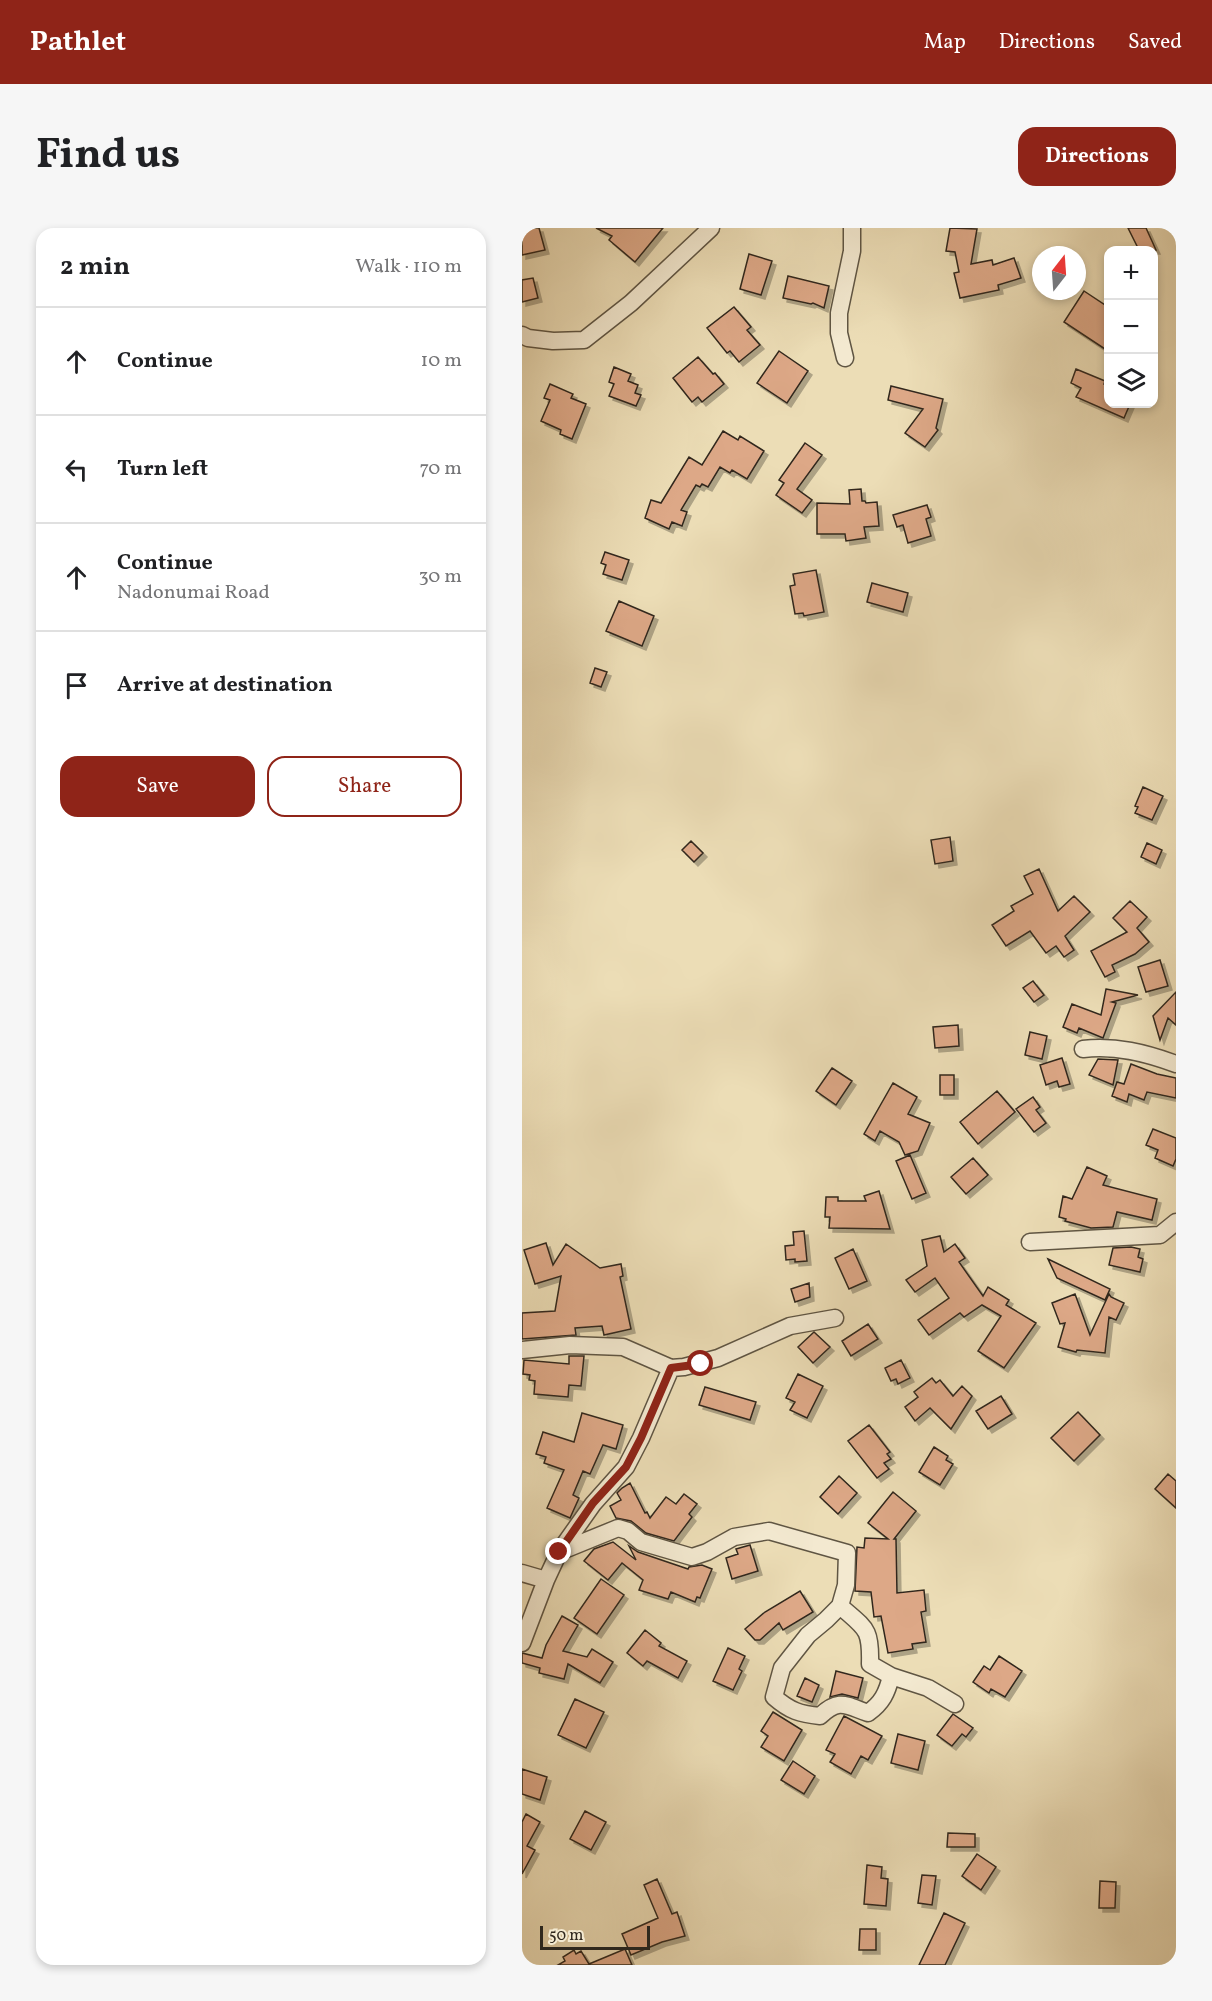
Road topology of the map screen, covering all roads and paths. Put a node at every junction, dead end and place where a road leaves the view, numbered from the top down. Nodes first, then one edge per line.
1 (711, 228) edge
2 (852, 228) edge
3 (522, 335) edge
4 (845, 358) dead end
5 (1083, 1049) dead end
6 (1176, 1064) edge
7 (1176, 1222) edge
8 (1030, 1242) dead end
9 (835, 1318) dead end
10 (522, 1350) edge
11 (671, 1368) junction
12 (559, 1552) junction
13 (522, 1573) edge
14 (546, 1580) junction
15 (840, 1606) junction
16 (522, 1643) edge
17 (891, 1676) junction
18 (955, 1704) dead end

1 - 3 street
2 - 4 street
5 - 6 street
7 - 8 street
9 - 11 street
10 - 11 street
11 - 12 street
12 - 14 street
12 - 15 street
13 - 14 street
14 - 16 street
15 - 17 street
15 - 17 street
17 - 18 street

